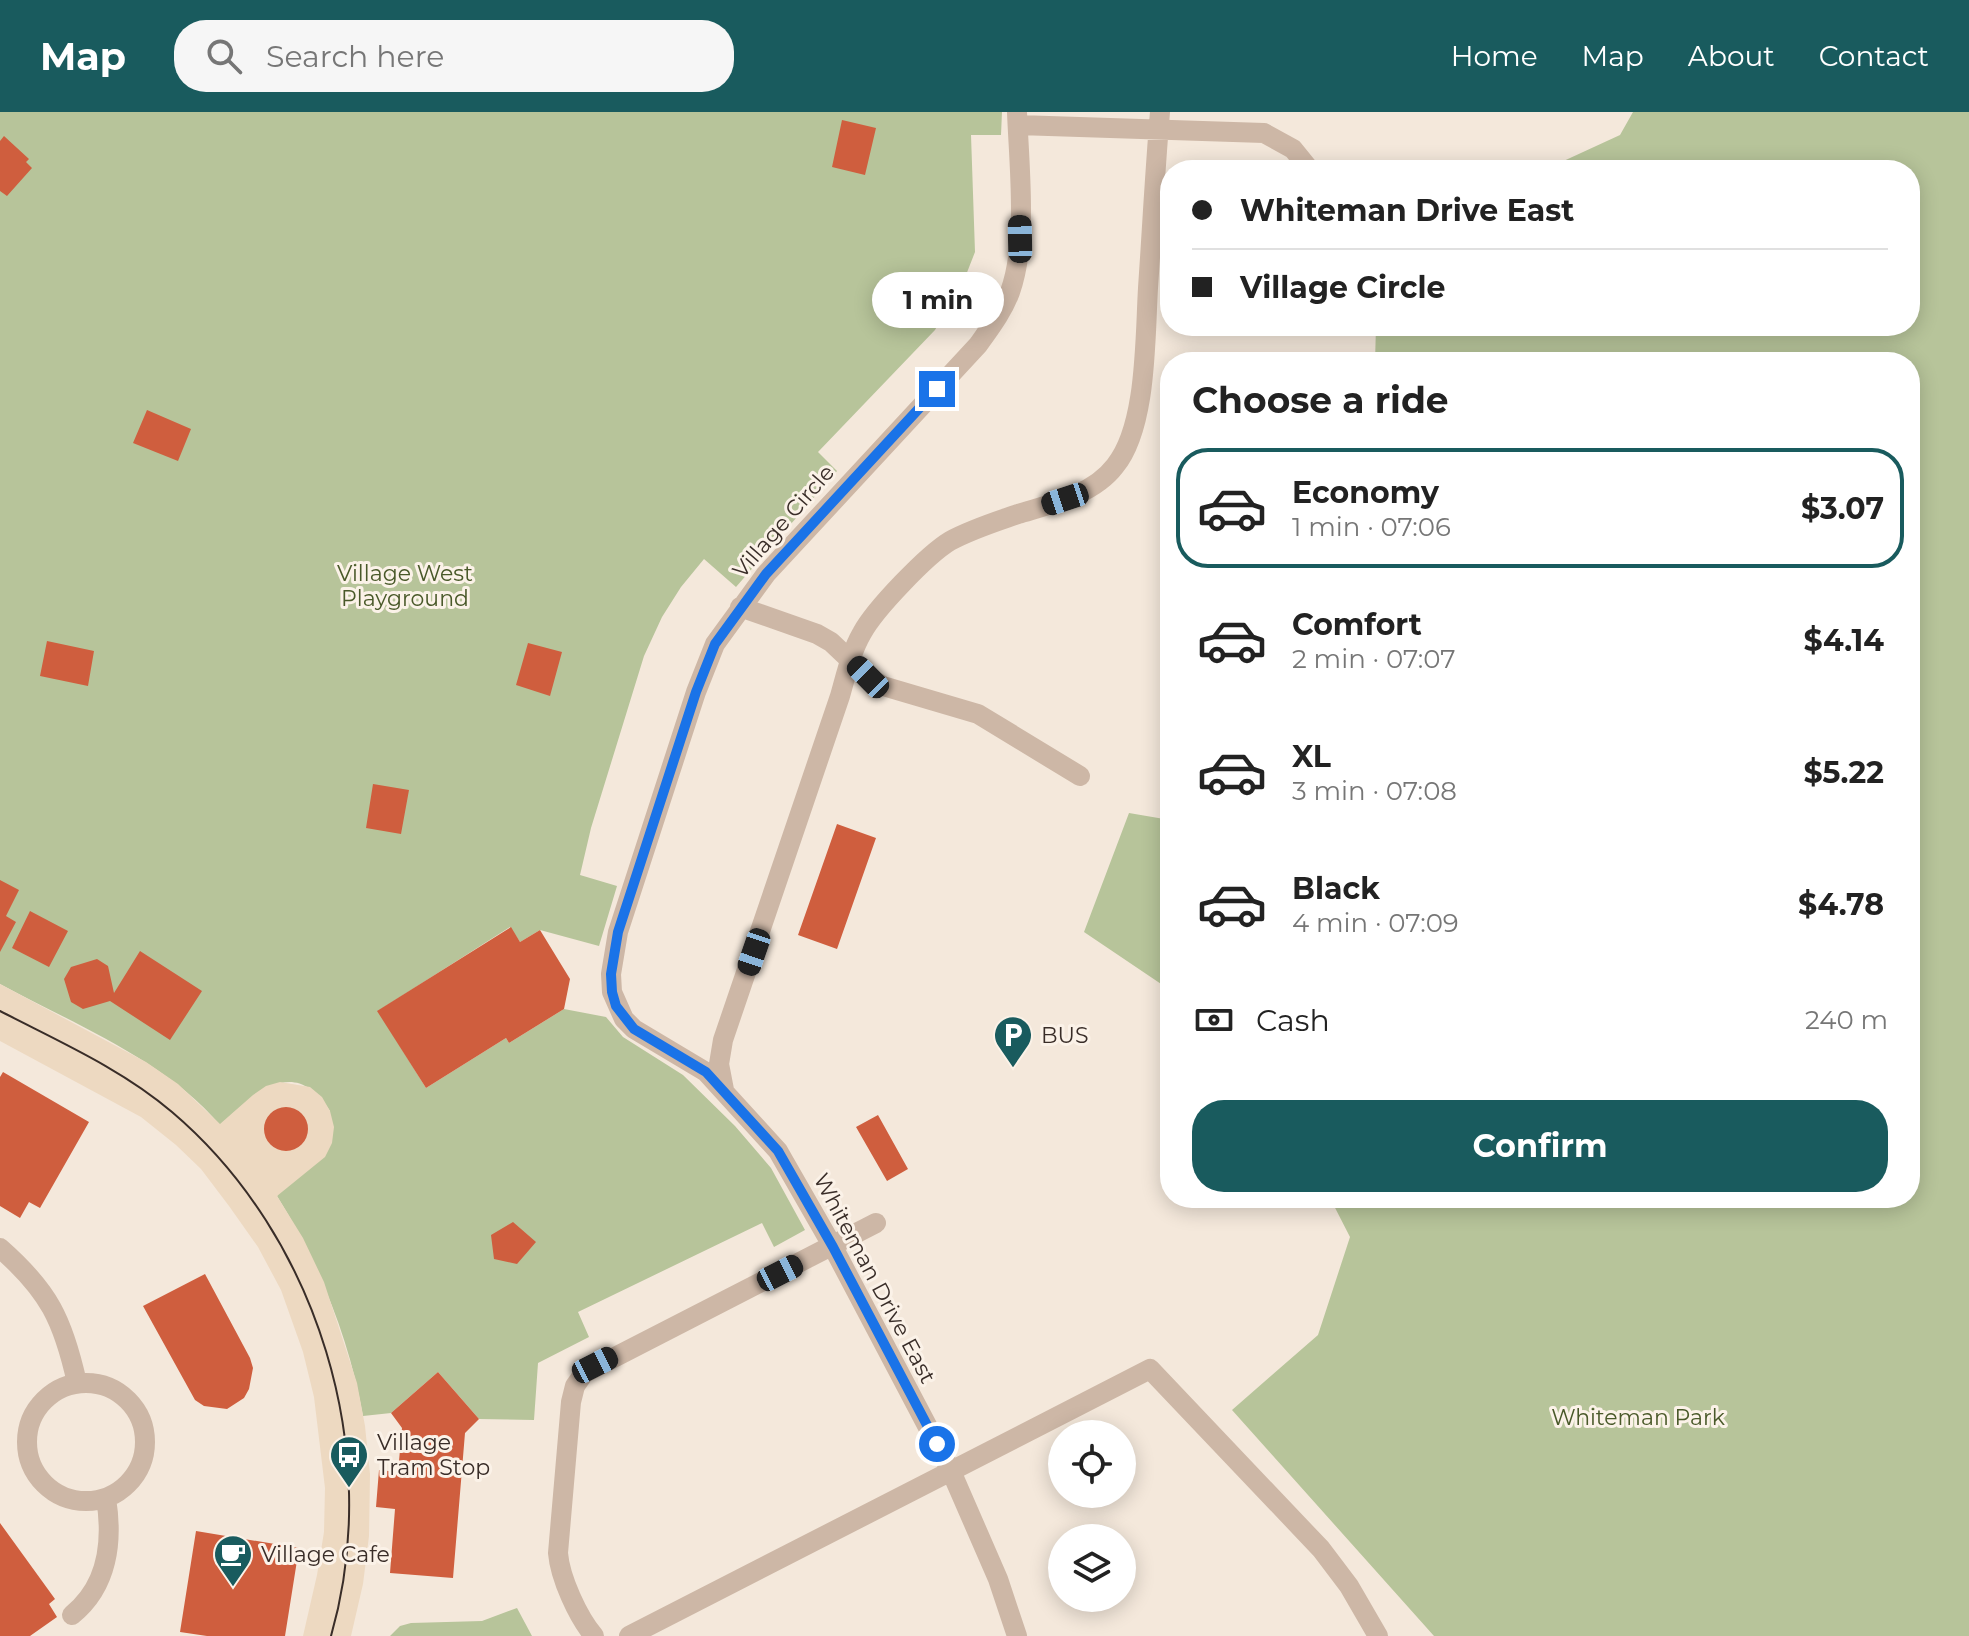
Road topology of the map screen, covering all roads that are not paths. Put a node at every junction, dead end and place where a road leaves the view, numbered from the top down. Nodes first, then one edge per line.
1 (1017, 118) edge
2 (1160, 122) edge
3 (1302, 160) edge
4 (740, 607) junction
5 (850, 659) junction
6 (1080, 776) dead end
7 (723, 1040) junction
8 (681, 1055) junction
9 (724, 1090) junction
10 (876, 1223) dead end
11 (833, 1247) junction
12 (0, 1248) edge
13 (77, 1383) junction
14 (951, 1471) junction
15 (106, 1498) junction
16 (72, 1615) dead end
17 (594, 1636) edge
18 (629, 1636) edge
19 (1017, 1636) edge
20 (1378, 1636) edge

1 - 2 street
1 - 4 street, Village Circle
2 - 3 street
2 - 5 street
4 - 5 street
4 - 8 street, Village Circle
5 - 6 street
5 - 7 street
7 - 8 street
7 - 9 street
8 - 9 street, Village Circle
9 - 11 street, Whiteman Drive East
10 - 11 street
11 - 14 street, Whiteman Drive East
11 - 17 street
12 - 13 street
13 - 15 street
13 - 15 street
14 - 18 street
14 - 19 street, Whiteman Drive East
14 - 20 street
15 - 16 street

